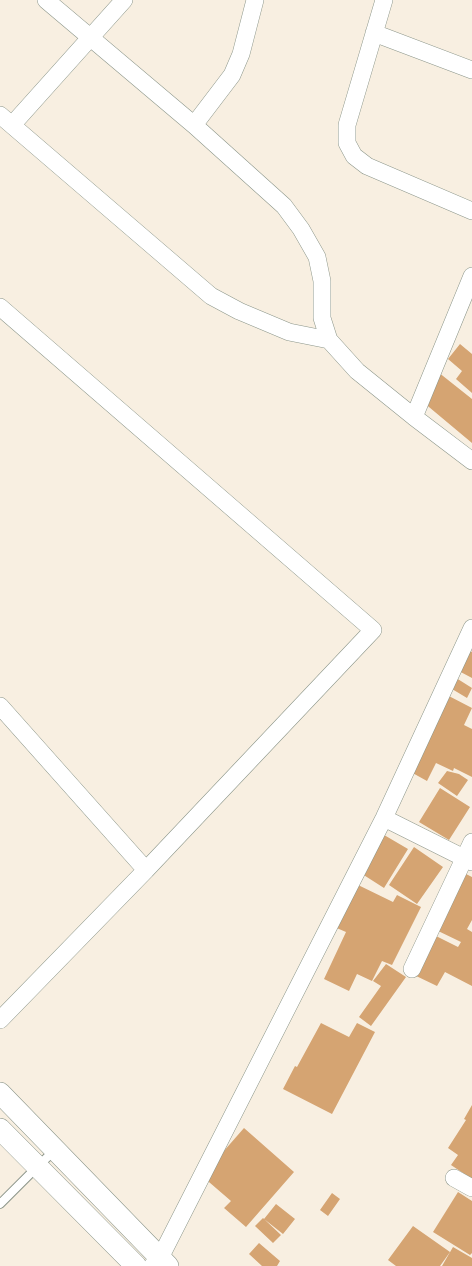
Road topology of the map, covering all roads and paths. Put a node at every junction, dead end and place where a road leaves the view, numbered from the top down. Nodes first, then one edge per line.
1 (46, 0) edge
2 (124, 0) edge
3 (255, 0) edge
4 (384, 0) edge
5 (374, 33) junction
6 (90, 37) junction
7 (472, 70) edge
8 (6, 120) edge
9 (194, 125) junction
10 (472, 210) edge
11 (472, 276) edge
12 (0, 307) edge
13 (329, 340) junction
14 (414, 417) junction
15 (472, 461) edge
16 (472, 628) edge
17 (0, 706) edge
18 (384, 818) junction
19 (472, 842) edge
20 (468, 860) edge
21 (146, 870) junction
22 (412, 969) dead end
23 (0, 1020) edge
24 (0, 1093) edge
25 (0, 1129) edge
26 (56, 1150) junction
27 (37, 1167) junction
28 (454, 1178) dead end
29 (472, 1188) edge
30 (0, 1204) edge
31 (160, 1263) edge
32 (136, 1266) edge

1 - 6 street
2 - 6 street
3 - 9 street
4 - 5 street
5 - 7 street
5 - 10 street
6 - 8 street
6 - 9 street
8 - 13 street
9 - 13 street
11 - 14 street
12 - 21 street
13 - 14 street
14 - 15 street
16 - 18 street
17 - 21 street
18 - 20 street
18 - 31 street
19 - 20 street
20 - 22 street
21 - 23 street
24 - 26 street
25 - 27 street
26 - 27 lane
26 - 31 street
27 - 30 lane
27 - 32 street
28 - 29 street

